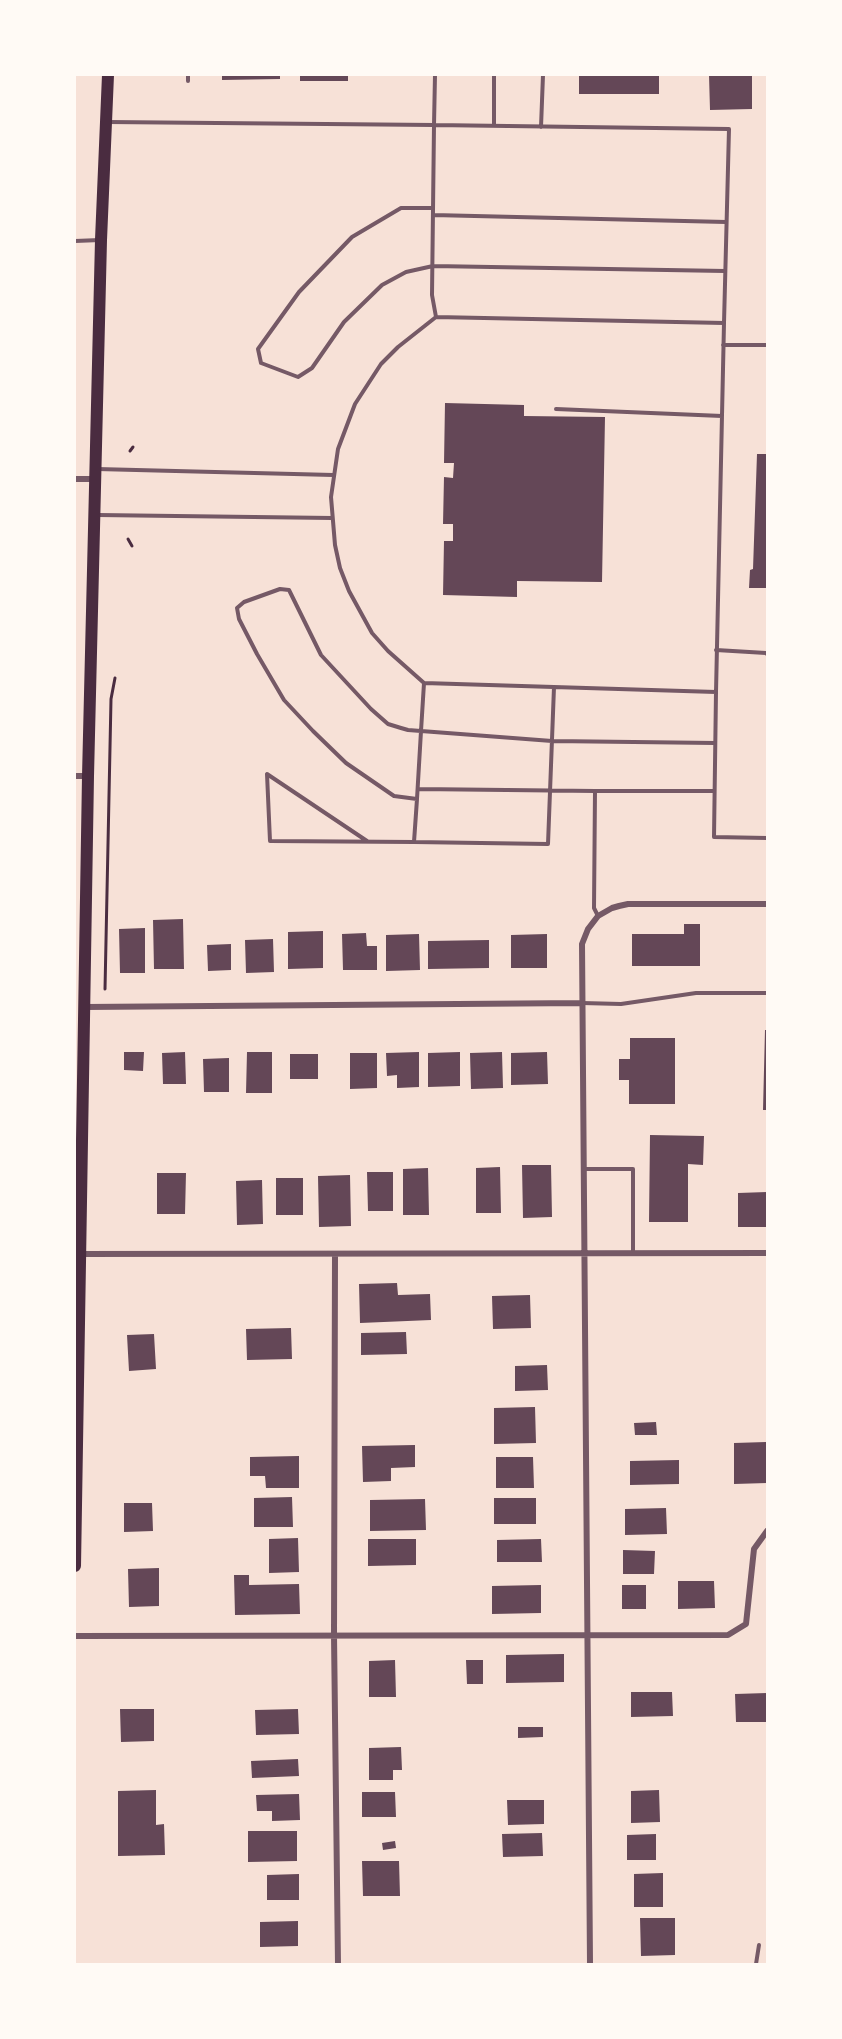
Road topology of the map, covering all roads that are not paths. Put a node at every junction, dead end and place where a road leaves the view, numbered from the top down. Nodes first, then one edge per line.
1 (108, 75) edge
2 (188, 75) edge
3 (435, 75) edge
4 (494, 75) edge
5 (543, 75) edge
6 (188, 81) dead end
7 (106, 122) junction
8 (434, 125) junction
9 (494, 126) junction
10 (541, 127) junction
11 (433, 208) junction
12 (433, 215) junction
13 (726, 222) junction
14 (101, 240) junction
15 (75, 241) edge
16 (433, 266) junction
17 (725, 271) junction
18 (436, 317) junction
19 (724, 322) junction
20 (723, 345) junction
21 (767, 345) edge
22 (556, 409) dead end
23 (722, 416) junction
24 (96, 474) junction
25 (333, 475) junction
26 (75, 479) edge
27 (94, 514) junction
28 (332, 518) junction
29 (717, 650) junction
30 (767, 654) edge
31 (424, 683) junction
32 (554, 687) junction
33 (716, 692) junction
34 (421, 731) junction
35 (552, 741) junction
36 (715, 743) junction
37 (81, 776) edge
38 (418, 789) junction
39 (550, 790) junction
40 (595, 791) junction
41 (714, 791) junction
42 (417, 799) junction
43 (767, 838) edge
44 (367, 841) junction
45 (414, 842) junction
46 (767, 904) edge
47 (598, 916) junction
48 (80, 940) edge
49 (767, 993) edge
50 (582, 1003) junction
51 (82, 1014) edge
52 (79, 1111) edge
53 (583, 1169) junction
54 (584, 1253) junction
55 (633, 1253) junction
56 (767, 1253) edge
57 (80, 1254) junction
58 (334, 1255) junction
59 (76, 1408) edge
60 (76, 1450) edge
61 (767, 1531) edge
62 (75, 1532) edge
63 (75, 1566) edge
64 (334, 1635) junction
65 (586, 1635) junction
66 (75, 1636) edge
67 (759, 1945) dead end
68 (338, 1964) edge
69 (590, 1964) edge
70 (756, 1964) edge

1 - 7 main road
2 - 6 lane
3 - 8 lane
4 - 9 lane
5 - 10 lane
7 - 8 lane
7 - 14 main road
8 - 9 lane
8 - 11 lane
9 - 10 lane
10 - 13 lane
11 - 12 lane
11 - 16 lane
12 - 13 lane
12 - 16 lane
13 - 17 lane
14 - 15 lane
14 - 24 main road
16 - 17 lane
16 - 18 lane
17 - 19 lane
18 - 19 lane
18 - 25 lane
19 - 20 lane
20 - 21 lane
20 - 23 lane
22 - 23 lane
23 - 29 lane
24 - 25 lane
24 - 26 street
24 - 27 main road
25 - 28 lane
27 - 28 lane
27 - 37 main road
28 - 31 lane
29 - 30 lane
29 - 33 lane
31 - 32 lane
31 - 34 lane
32 - 33 lane
32 - 35 lane
33 - 36 lane
34 - 35 lane
34 - 38 lane
34 - 42 lane
35 - 36 lane
35 - 39 lane
36 - 41 lane
37 - 48 main road
38 - 39 lane
38 - 42 lane
39 - 40 lane
39 - 45 lane
40 - 41 lane
40 - 47 lane
41 - 43 lane
42 - 45 lane
44 - 44 lane
44 - 45 lane
46 - 47 street
47 - 50 street
48 - 51 main road
49 - 50 lane
50 - 51 street
50 - 53 street
51 - 52 main road
52 - 57 main road
53 - 54 street
53 - 55 lane
54 - 55 street
54 - 58 street
54 - 65 street
55 - 56 street
57 - 58 street
57 - 59 main road
58 - 64 street
59 - 60 main road
60 - 62 main road
61 - 65 street
62 - 63 main road
64 - 65 street
64 - 66 street
64 - 68 street
65 - 69 street
67 - 70 lane

